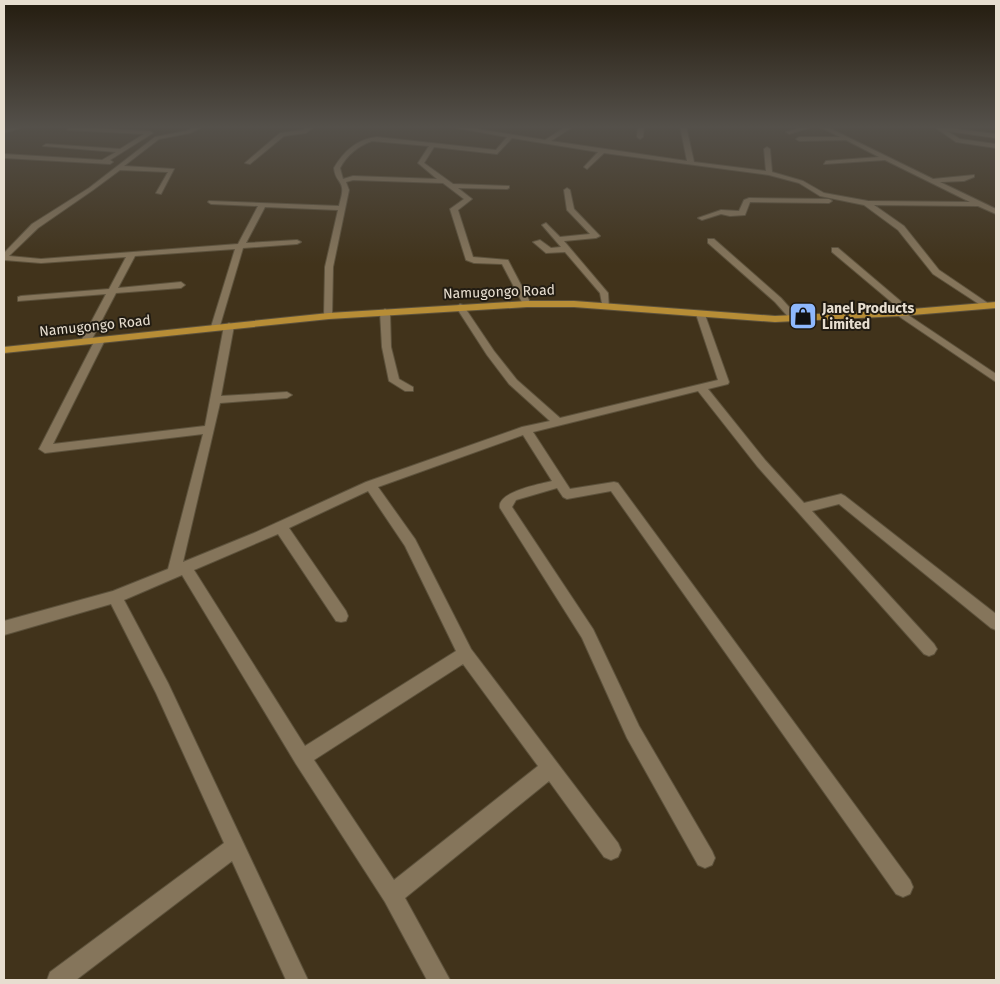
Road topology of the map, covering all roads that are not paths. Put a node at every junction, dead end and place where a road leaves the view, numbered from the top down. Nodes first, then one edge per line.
1 (112, 172) edge
2 (171, 172) edge
3 (337, 172) edge
4 (432, 172) edge
5 (761, 172) edge
6 (913, 172) edge
7 (769, 173) joint
8 (972, 176) dead end
9 (342, 180) junction
10 (930, 180) junction
11 (444, 181) junction
12 (452, 186) junction
13 (507, 187) dead end
14 (567, 190) dead end
15 (159, 193) dead end
16 (838, 199) junction
17 (211, 202) dead end
18 (866, 203) junction
19 (996, 203) edge
20 (980, 204) junction
21 (262, 205) junction
22 (342, 208) junction
23 (996, 212) edge
24 (702, 218) dead end
25 (546, 224) dead end
26 (559, 239) junction
27 (711, 241) dead end
28 (297, 242) dead end
29 (537, 242) dead end
30 (240, 246) junction
31 (568, 249) junction
32 (835, 250) dead end
33 (131, 256) junction
34 (4, 257) edge
35 (181, 285) dead end
36 (112, 291) junction
37 (21, 299) dead end
38 (527, 304) junction
39 (992, 306) edge
40 (460, 307) junction
41 (606, 307) junction
42 (385, 312) junction
43 (904, 313) junction
44 (701, 314) junction
45 (329, 316) junction
46 (794, 318) junction
47 (222, 327) junction
48 (100, 340) junction
49 (86, 341) junction
50 (4, 350) edge
51 (996, 379) edge
52 (702, 388) junction
53 (408, 389) dead end
54 (288, 395) dead end
55 (215, 400) junction
56 (558, 422) junction
57 (210, 429) junction
58 (526, 430) junction
59 (560, 483) junction
60 (370, 485) junction
61 (802, 508) junction
62 (281, 527) junction
63 (180, 570) junction
64 (114, 597) junction
65 (341, 616) dead end
66 (996, 623) edge
67 (4, 628) edge
68 (929, 650) dead end
69 (465, 654) junction
70 (302, 758) junction
71 (549, 769) junction
72 (234, 847) junction
73 (611, 850) dead end
74 (705, 858) dead end
75 (903, 888) dead end
76 (392, 895) junction
77 (58, 980) edge
78 (297, 980) edge
79 (439, 980) edge

1 - 34 street
2 - 15 street
3 - 9 street
4 - 11 street
5 - 7 street
6 - 10 street
7 - 16 street
8 - 10 street
9 - 11 street
9 - 22 street
10 - 20 street
11 - 12 street
12 - 13 street
12 - 38 street
14 - 26 street
16 - 18 street
16 - 24 street
17 - 21 street
18 - 20 street
18 - 39 street
19 - 20 street
20 - 23 street
21 - 22 street
21 - 30 street
22 - 45 street
25 - 26 street
26 - 31 street
27 - 46 street
28 - 30 street
29 - 31 street
30 - 33 street
30 - 47 street
31 - 41 street
32 - 43 street
33 - 34 street
33 - 36 street
35 - 36 street
36 - 37 street
36 - 49 street
38 - 40 main road, Namugongo Road
38 - 41 main road, Namugongo Road
39 - 43 main road, Namugongo Road
40 - 42 main road, Namugongo Road
40 - 56 street
41 - 44 main road, Namugongo Road
42 - 45 main road, Namugongo Road
42 - 53 street
43 - 46 main road, Namugongo Road
43 - 51 street
44 - 46 main road, Namugongo Road
44 - 52 street
45 - 47 main road, Namugongo Road
47 - 48 main road, Namugongo Road
47 - 55 street
48 - 49 main road, Namugongo Road
48 - 57 street
49 - 50 main road, Namugongo Road
52 - 56 street
52 - 61 street
54 - 55 street
55 - 57 street
56 - 58 street
57 - 63 street
58 - 59 street
58 - 60 street
59 - 74 street
59 - 75 street
60 - 62 street
60 - 69 street
61 - 66 street
61 - 68 street
62 - 63 street
62 - 65 street
63 - 64 street
63 - 70 street
64 - 67 street
64 - 72 street
69 - 70 street
69 - 71 street
70 - 76 street
71 - 73 street
71 - 76 street
72 - 77 street
72 - 78 street
76 - 79 street

